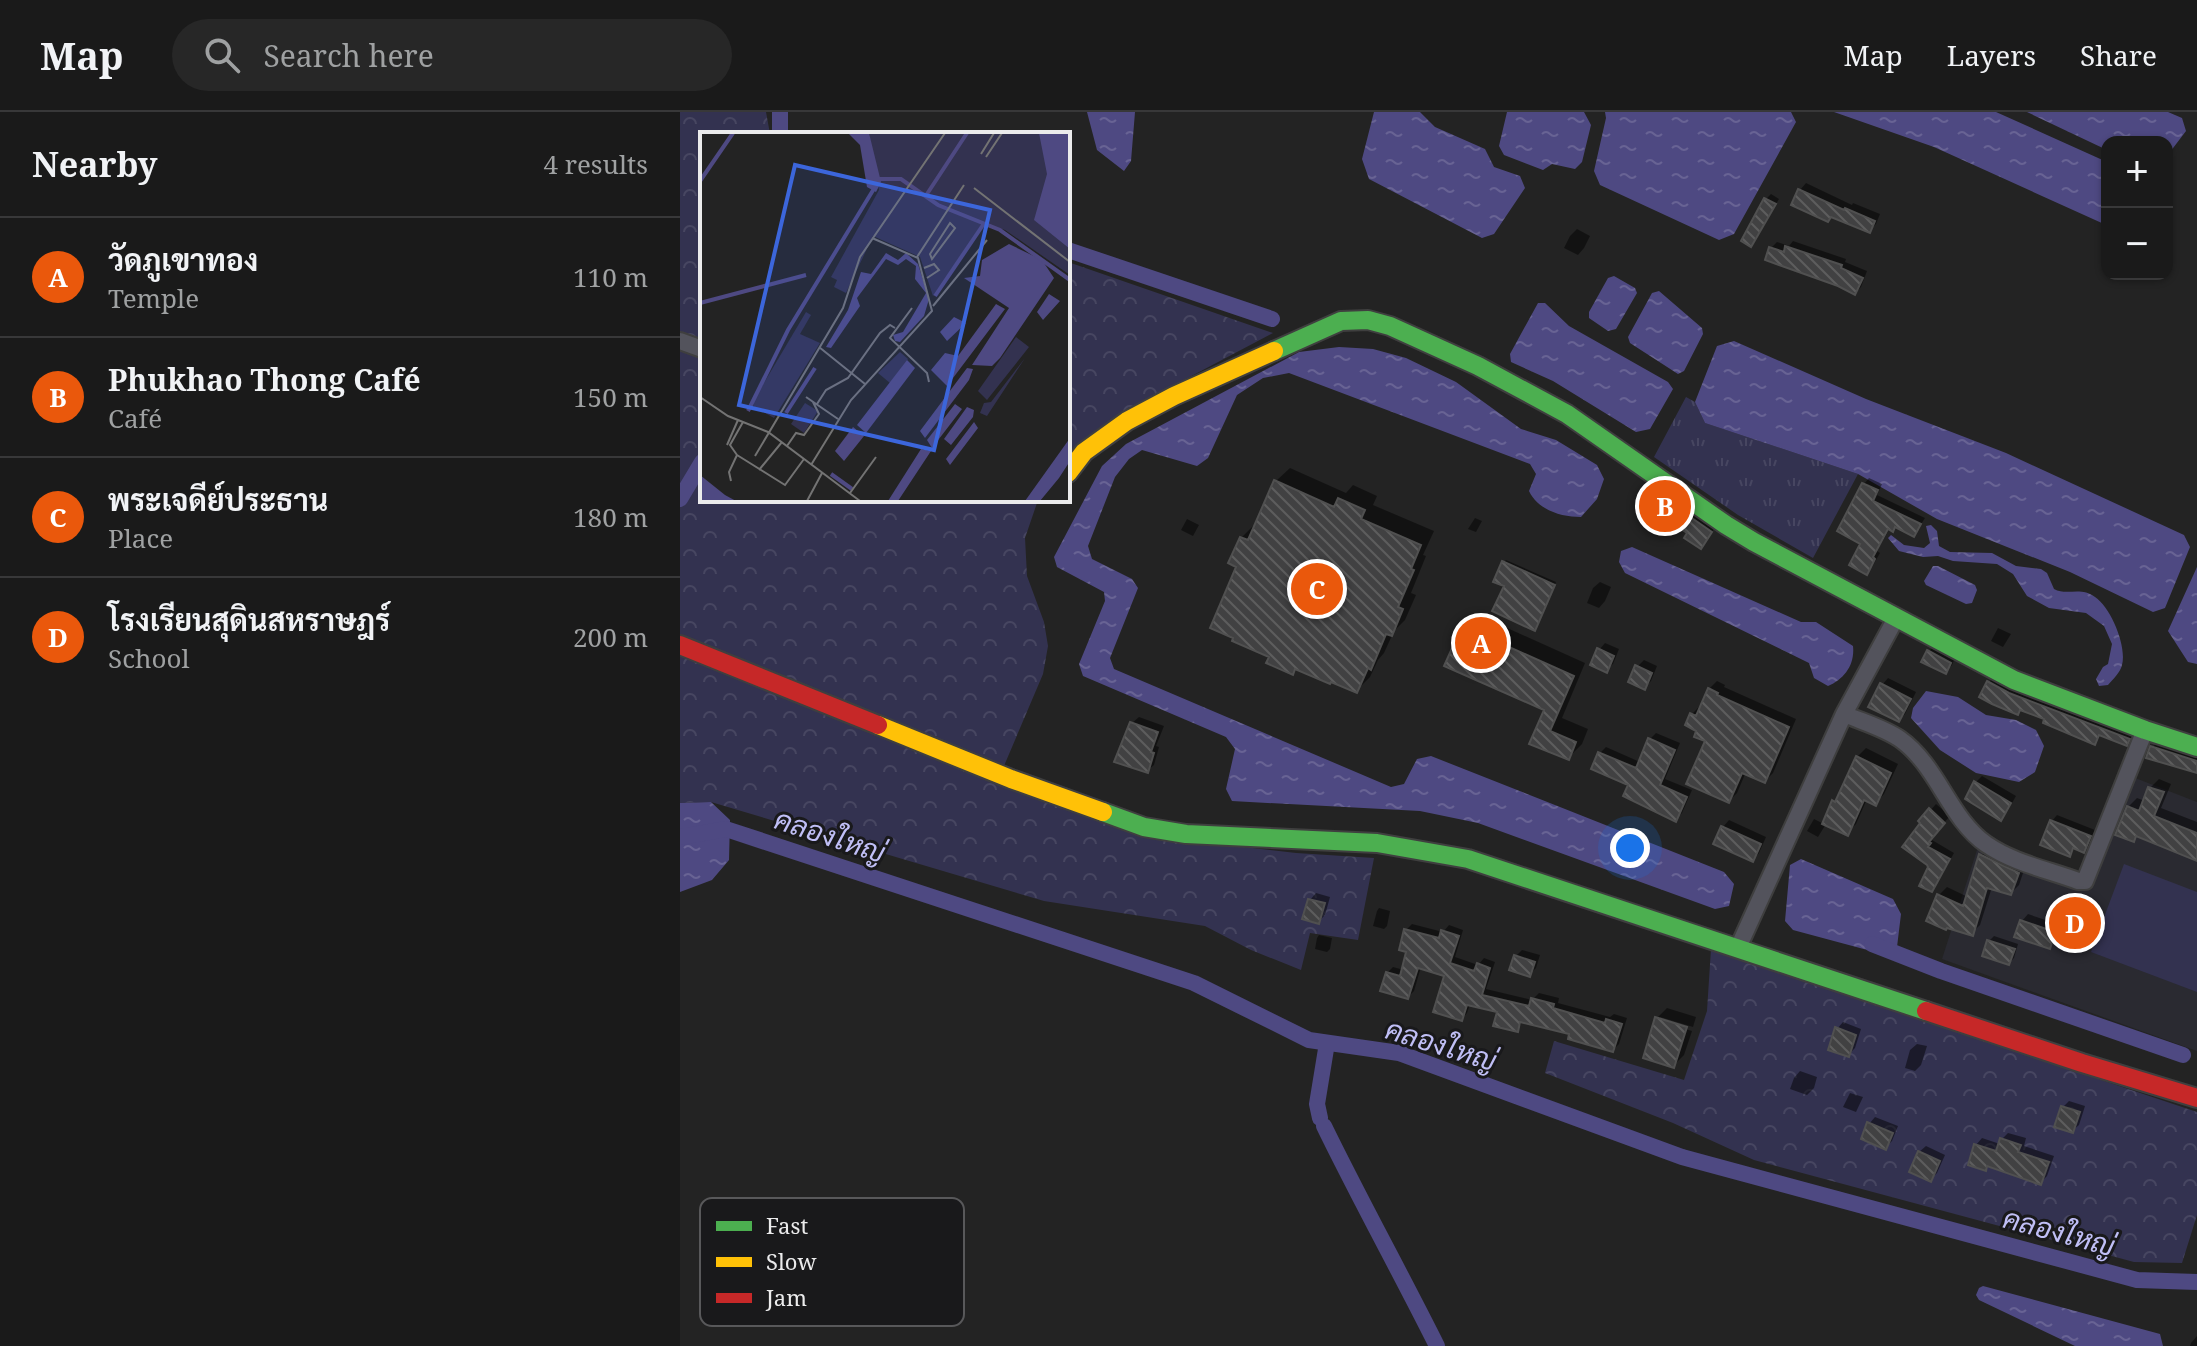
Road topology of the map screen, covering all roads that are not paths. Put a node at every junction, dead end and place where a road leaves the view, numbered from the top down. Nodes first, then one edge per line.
1 (680, 341) edge
2 (700, 348) edge
3 (1070, 470) edge
4 (1896, 618) junction
5 (680, 645) edge
6 (1844, 714) junction
7 (2145, 730) junction
8 (2197, 747) edge
9 (1738, 948) junction
10 (2197, 1098) edge

1 - 2 street
3 - 4 street
4 - 6 street
4 - 7 street
5 - 9 street
6 - 7 street
6 - 9 street
7 - 8 street
9 - 10 street

